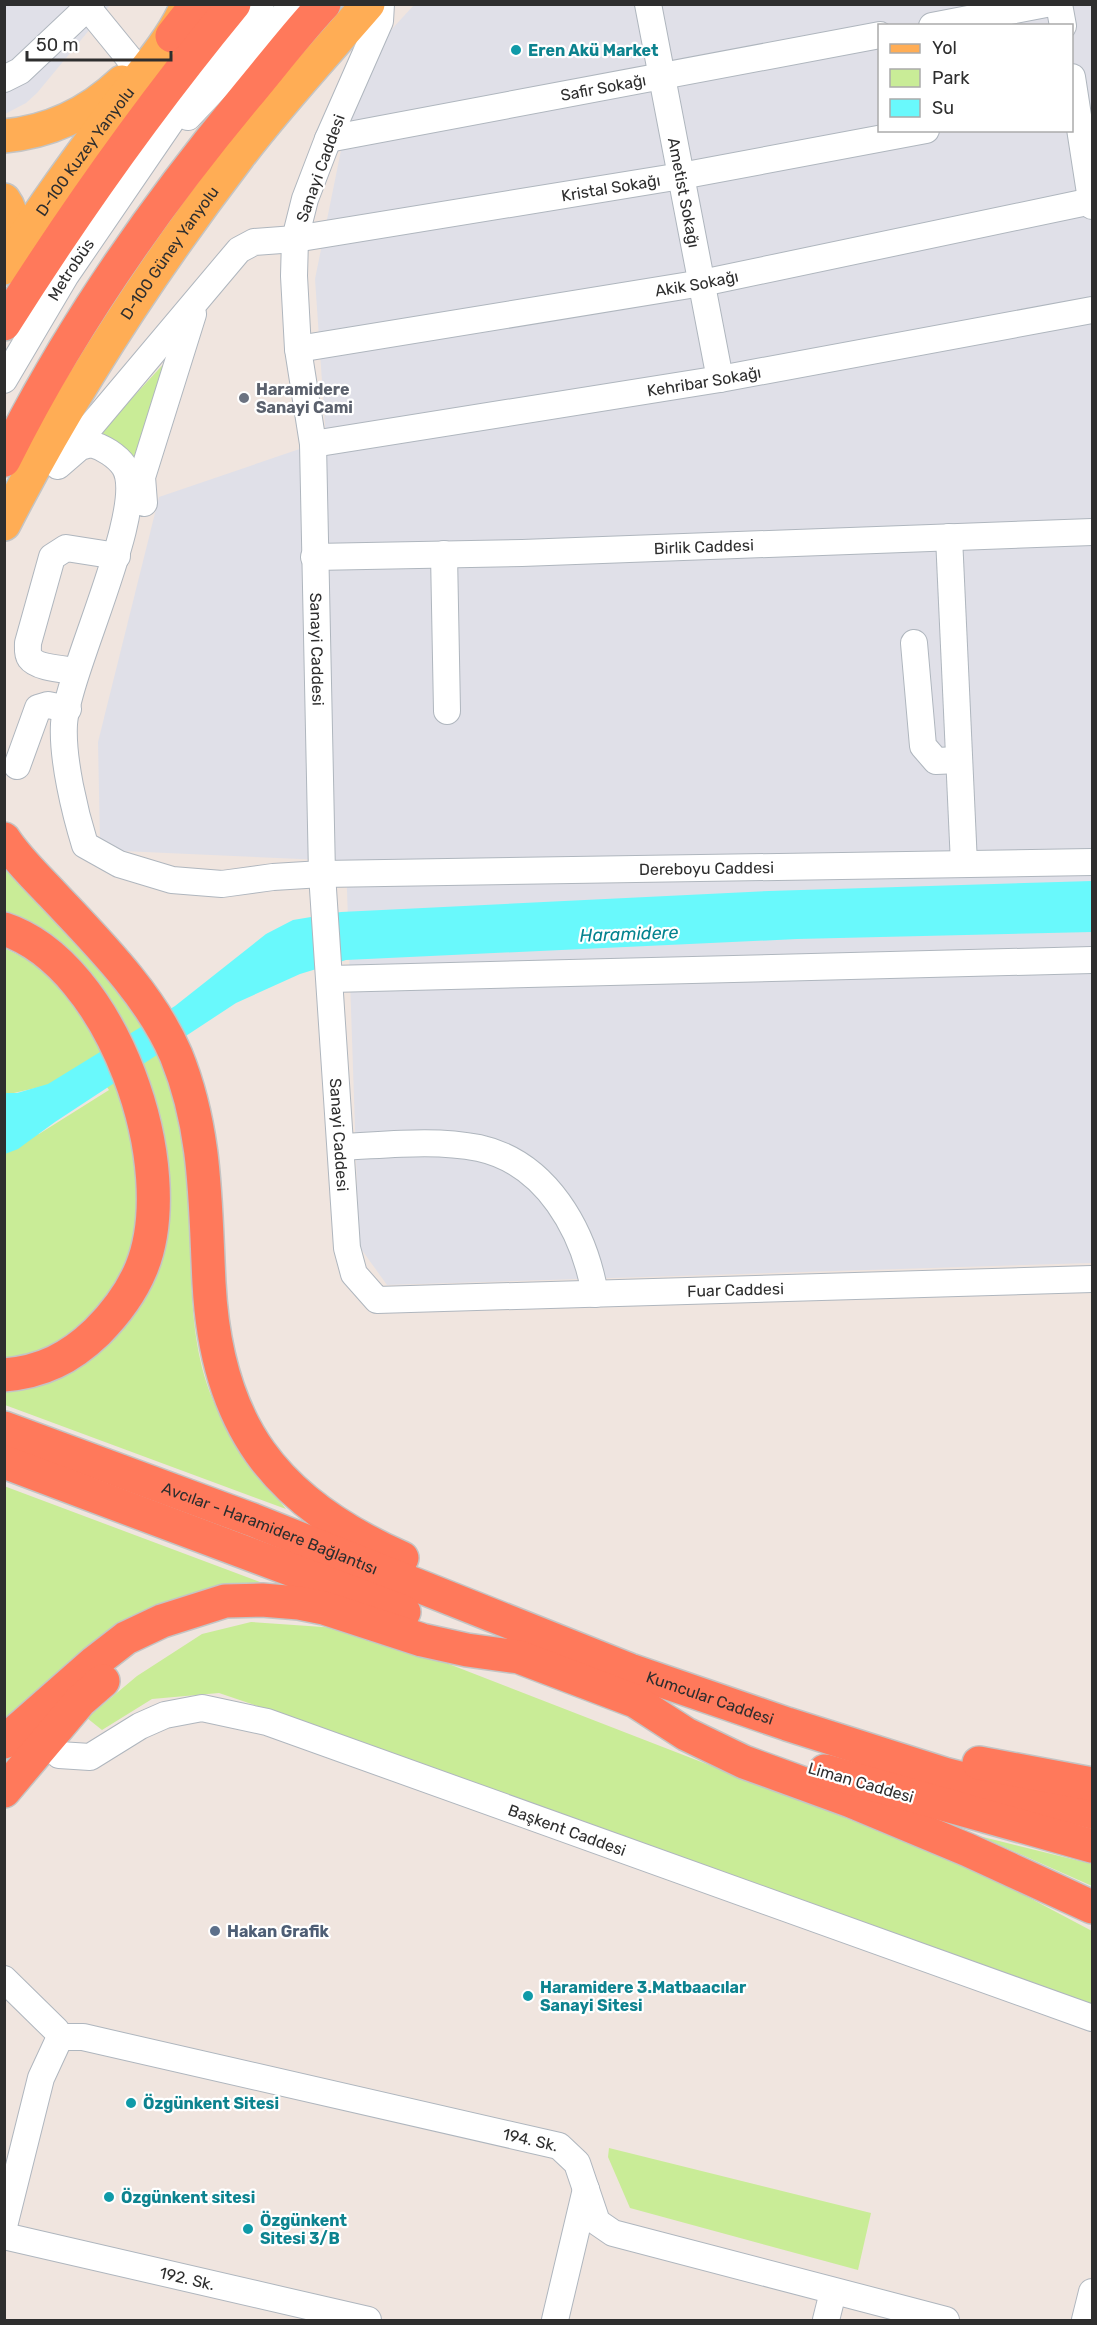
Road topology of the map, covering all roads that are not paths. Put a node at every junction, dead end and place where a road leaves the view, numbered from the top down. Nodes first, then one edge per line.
1 (188, 4) edge
2 (197, 4) edge
3 (234, 4) edge
4 (261, 4) edge
5 (294, 4) edge
6 (324, 4) edge
7 (368, 4) edge
8 (381, 4) edge
9 (648, 4) edge
10 (1046, 4) edge
11 (1059, 4) edge
12 (90, 6) edge
13 (942, 24) edge
14 (1063, 24) edge
15 (878, 35) edge
16 (172, 36) junction
17 (137, 68) junction
18 (662, 75) junction
19 (4, 79) edge
20 (1073, 83) edge
21 (1080, 102) edge
22 (915, 132) edge
23 (4, 136) edge
24 (328, 140) junction
25 (144, 163) junction
26 (681, 176) junction
27 (4, 200) edge
28 (1092, 203) edge
29 (295, 239) junction
30 (4, 248) edge
31 (4, 268) edge
32 (702, 283) junction
33 (195, 306) junction
34 (1092, 310) edge
35 (4, 324) edge
36 (298, 349) junction
37 (720, 379) junction
38 (4, 380) edge
39 (313, 444) junction
40 (4, 460) edge
41 (58, 466) junction
42 (11, 511) edge
43 (1092, 532) edge
44 (949, 537) junction
45 (444, 554) junction
46 (117, 556) junction
47 (314, 557) junction
48 (914, 643) dead end
49 (76, 671) junction
50 (68, 709) junction
51 (447, 711) dead end
52 (959, 760) junction
53 (17, 766) dead end
54 (4, 839) edge
55 (1092, 862) edge
56 (964, 864) junction
57 (322, 874) junction
58 (4, 930) edge
59 (1092, 960) edge
60 (331, 979) junction
61 (341, 1147) junction
62 (1092, 1279) edge
63 (595, 1294) junction
64 (377, 1300) joint
65 (4, 1375) edge
66 (4, 1428) edge
67 (4, 1462) edge
68 (225, 1601) junction
69 (527, 1644) junction
70 (635, 1701) junction
71 (4, 1742) edge
72 (47, 1742) junction
73 (889, 1757) junction
74 (1092, 1784) edge
75 (4, 1791) edge
76 (1092, 1812) edge
77 (1092, 1846) edge
78 (1088, 1906) edge
79 (4, 1979) edge
80 (1092, 2018) edge
81 (60, 2037) junction
82 (586, 2187) junction
83 (4, 2226) edge
84 (4, 2236) edge
85 (833, 2292) junction
86 (1092, 2292) edge
87 (312, 2314) edge
88 (368, 2320) edge
89 (555, 2320) edge
90 (826, 2320) edge
91 (946, 2320) edge
92 (1085, 2320) edge

1 - 16 main road, D-100 Kuzey Yanyolu
2 - 16 highway
3 - 35 highway
4 - 25 street, Metrobüs
5 - 25 street, Metrobüs
6 - 40 highway
7 - 42 main road, D-100 Güney Yanyolu
8 - 24 street, Sanayi Caddesi
9 - 18 street, Ametist Sokağı
10 - 13 street
11 - 14 street
12 - 17 street
12 - 19 street
15 - 18 street, Safir Sokağı
16 - 17 main road
16 - 31 main road, D-100 Kuzey Yanyolu
17 - 23 main road
18 - 24 street, Safir Sokağı
18 - 26 street, Ametist Sokağı
20 - 21 street
21 - 28 street
22 - 26 street, Kristal Sokağı
24 - 29 street, Sanayi Caddesi
25 - 38 street, Metrobüs
26 - 29 street, Kristal Sokağı
26 - 32 street, Ametist Sokağı
27 - 30 main road
28 - 32 street, Akik Sokağı
29 - 33 street, Kristal Sokağı
29 - 36 street, Sanayi Caddesi
32 - 36 street, Akik Sokağı
32 - 37 street, Ametist Sokağı
33 - 41 street, Kristal Sokağı
33 - 46 street
34 - 37 street, Kehribar Sokağı
36 - 39 street, Sanayi Caddesi
37 - 39 street, Kehribar Sokağı
39 - 47 street, Sanayi Caddesi
41 - 42 street
41 - 46 street
43 - 44 street, Birlik Caddesi
44 - 45 street, Birlik Caddesi
44 - 52 street
45 - 47 street, Birlik Caddesi
45 - 51 street
46 - 49 street, Dereboyu Caddesi
46 - 49 street
47 - 57 street, Sanayi Caddesi
48 - 52 street
49 - 50 street, Dereboyu Caddesi
50 - 53 street
50 - 57 street, Dereboyu Caddesi
52 - 56 street
54 - 69 highway
55 - 56 street, Dereboyu Caddesi
56 - 57 street, Dereboyu Caddesi
57 - 60 street, Sanayi Caddesi
58 - 65 highway
59 - 60 street
60 - 61 street, Sanayi Caddesi
61 - 63 street
61 - 64 street, Sanayi Caddesi
62 - 63 street, Fuar Caddesi
63 - 64 street, Fuar Caddesi
66 - 69 highway, Avcılar - Haramidere Bağlantısı
67 - 69 highway, Avcılar - Haramidere Bağlantısı
68 - 69 highway
68 - 71 highway
68 - 72 highway
69 - 70 highway
69 - 73 highway, Kumcular Caddesi
70 - 77 highway, Liman Caddesi
70 - 78 highway
72 - 75 highway
72 - 80 street, Başkent Caddesi
73 - 74 highway
73 - 76 highway, Liman Caddesi
79 - 81 street
81 - 82 street, 194. Sk.
81 - 83 street
82 - 85 street, 194. Sk.
82 - 89 street
84 - 87 street, 192. Sk.
85 - 90 street
85 - 91 street, 194. Sk.
86 - 92 street
87 - 88 street, 192. Sk.

